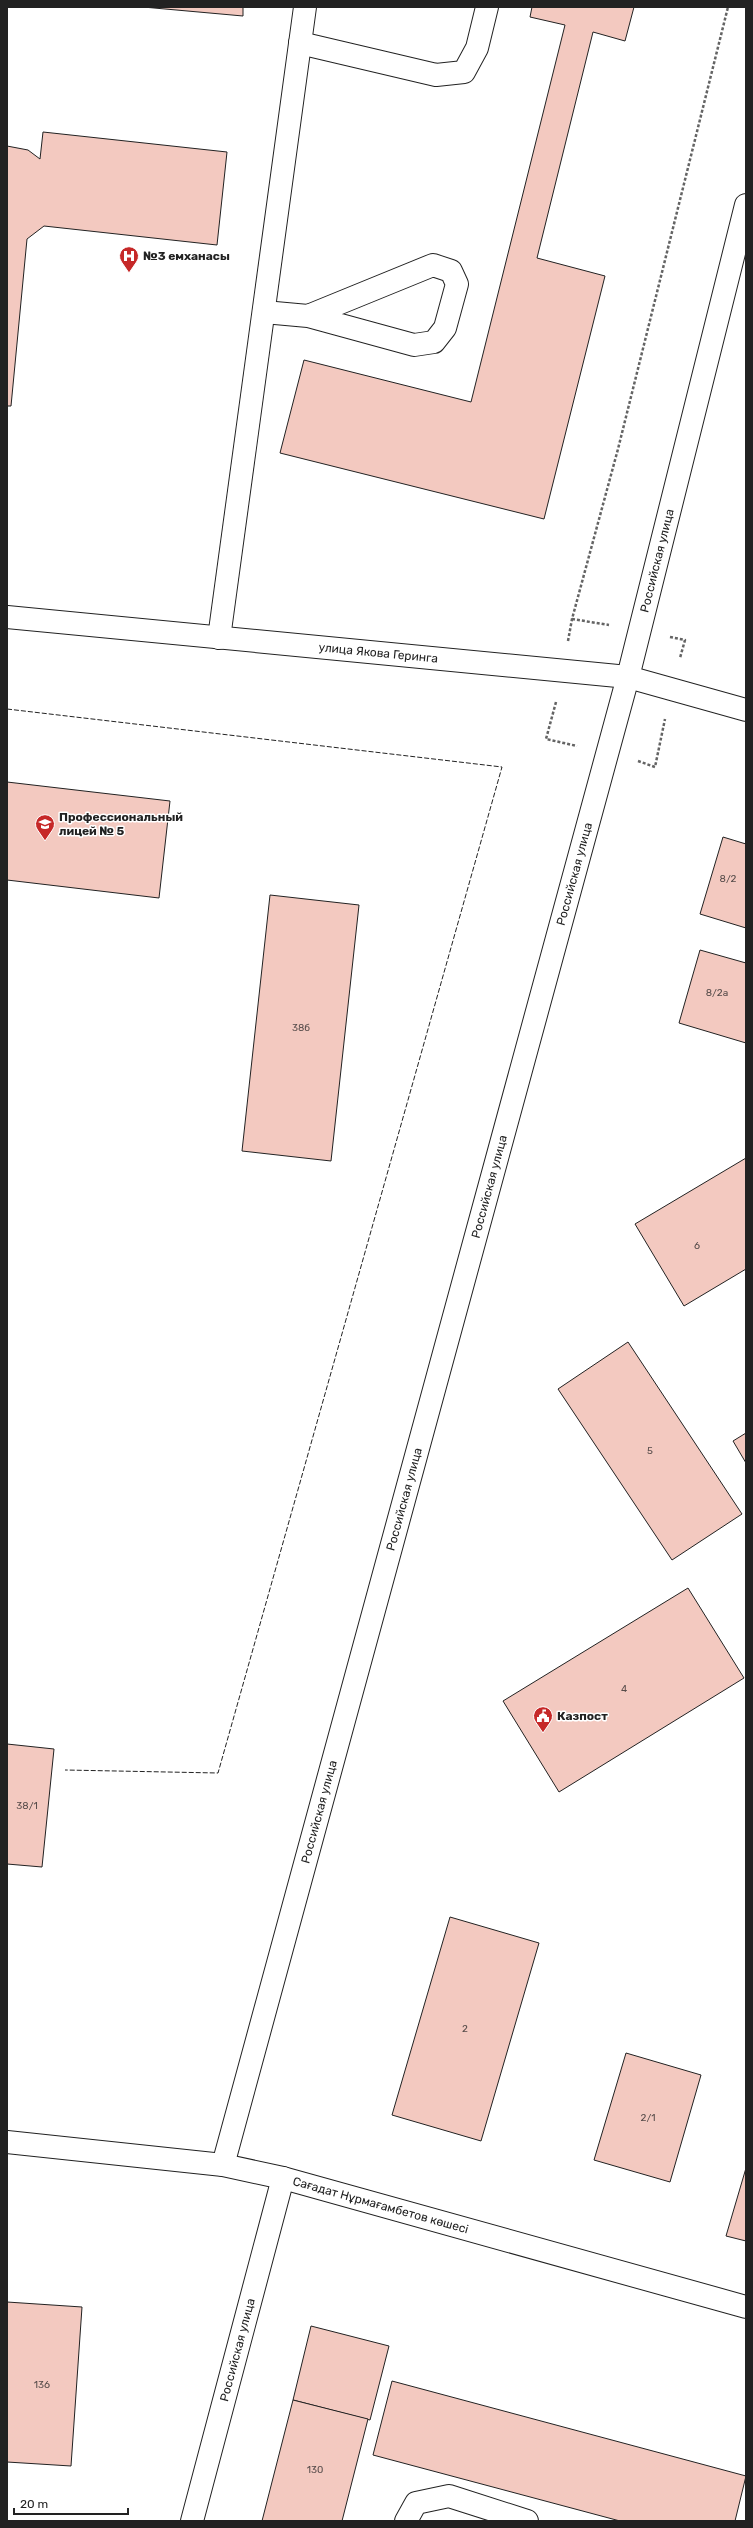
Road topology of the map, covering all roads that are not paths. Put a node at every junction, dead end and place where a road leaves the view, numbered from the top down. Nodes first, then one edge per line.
1 (305, 7) edge
2 (487, 7) edge
3 (300, 43) junction
4 (746, 205) edge
5 (264, 312) junction
6 (308, 316) junction
7 (7, 617) edge
8 (219, 638) junction
9 (628, 677) junction
10 (746, 710) edge
11 (7, 2142) edge
12 (224, 2165) junction
13 (283, 2178) junction
14 (746, 2307) edge
15 (192, 2521) edge
16 (406, 2521) edge
17 (527, 2521) edge

1 - 3 street
2 - 3 street
3 - 5 street
4 - 9 street, Российская улица
5 - 6 street
5 - 8 street
6 - 6 street
7 - 8 street, улица Якова Геринга
8 - 9 street, улица Якова Геринга
9 - 10 street, улица Якова Геринга
9 - 12 street, Российская улица
11 - 12 street, Сағадат Нұрмағамбетов көшесі
12 - 13 street, Сағадат Нұрмағамбетов көшесі
13 - 14 street, Сағадат Нұрмағамбетов көшесі
13 - 15 street, Российская улица
16 - 17 street

